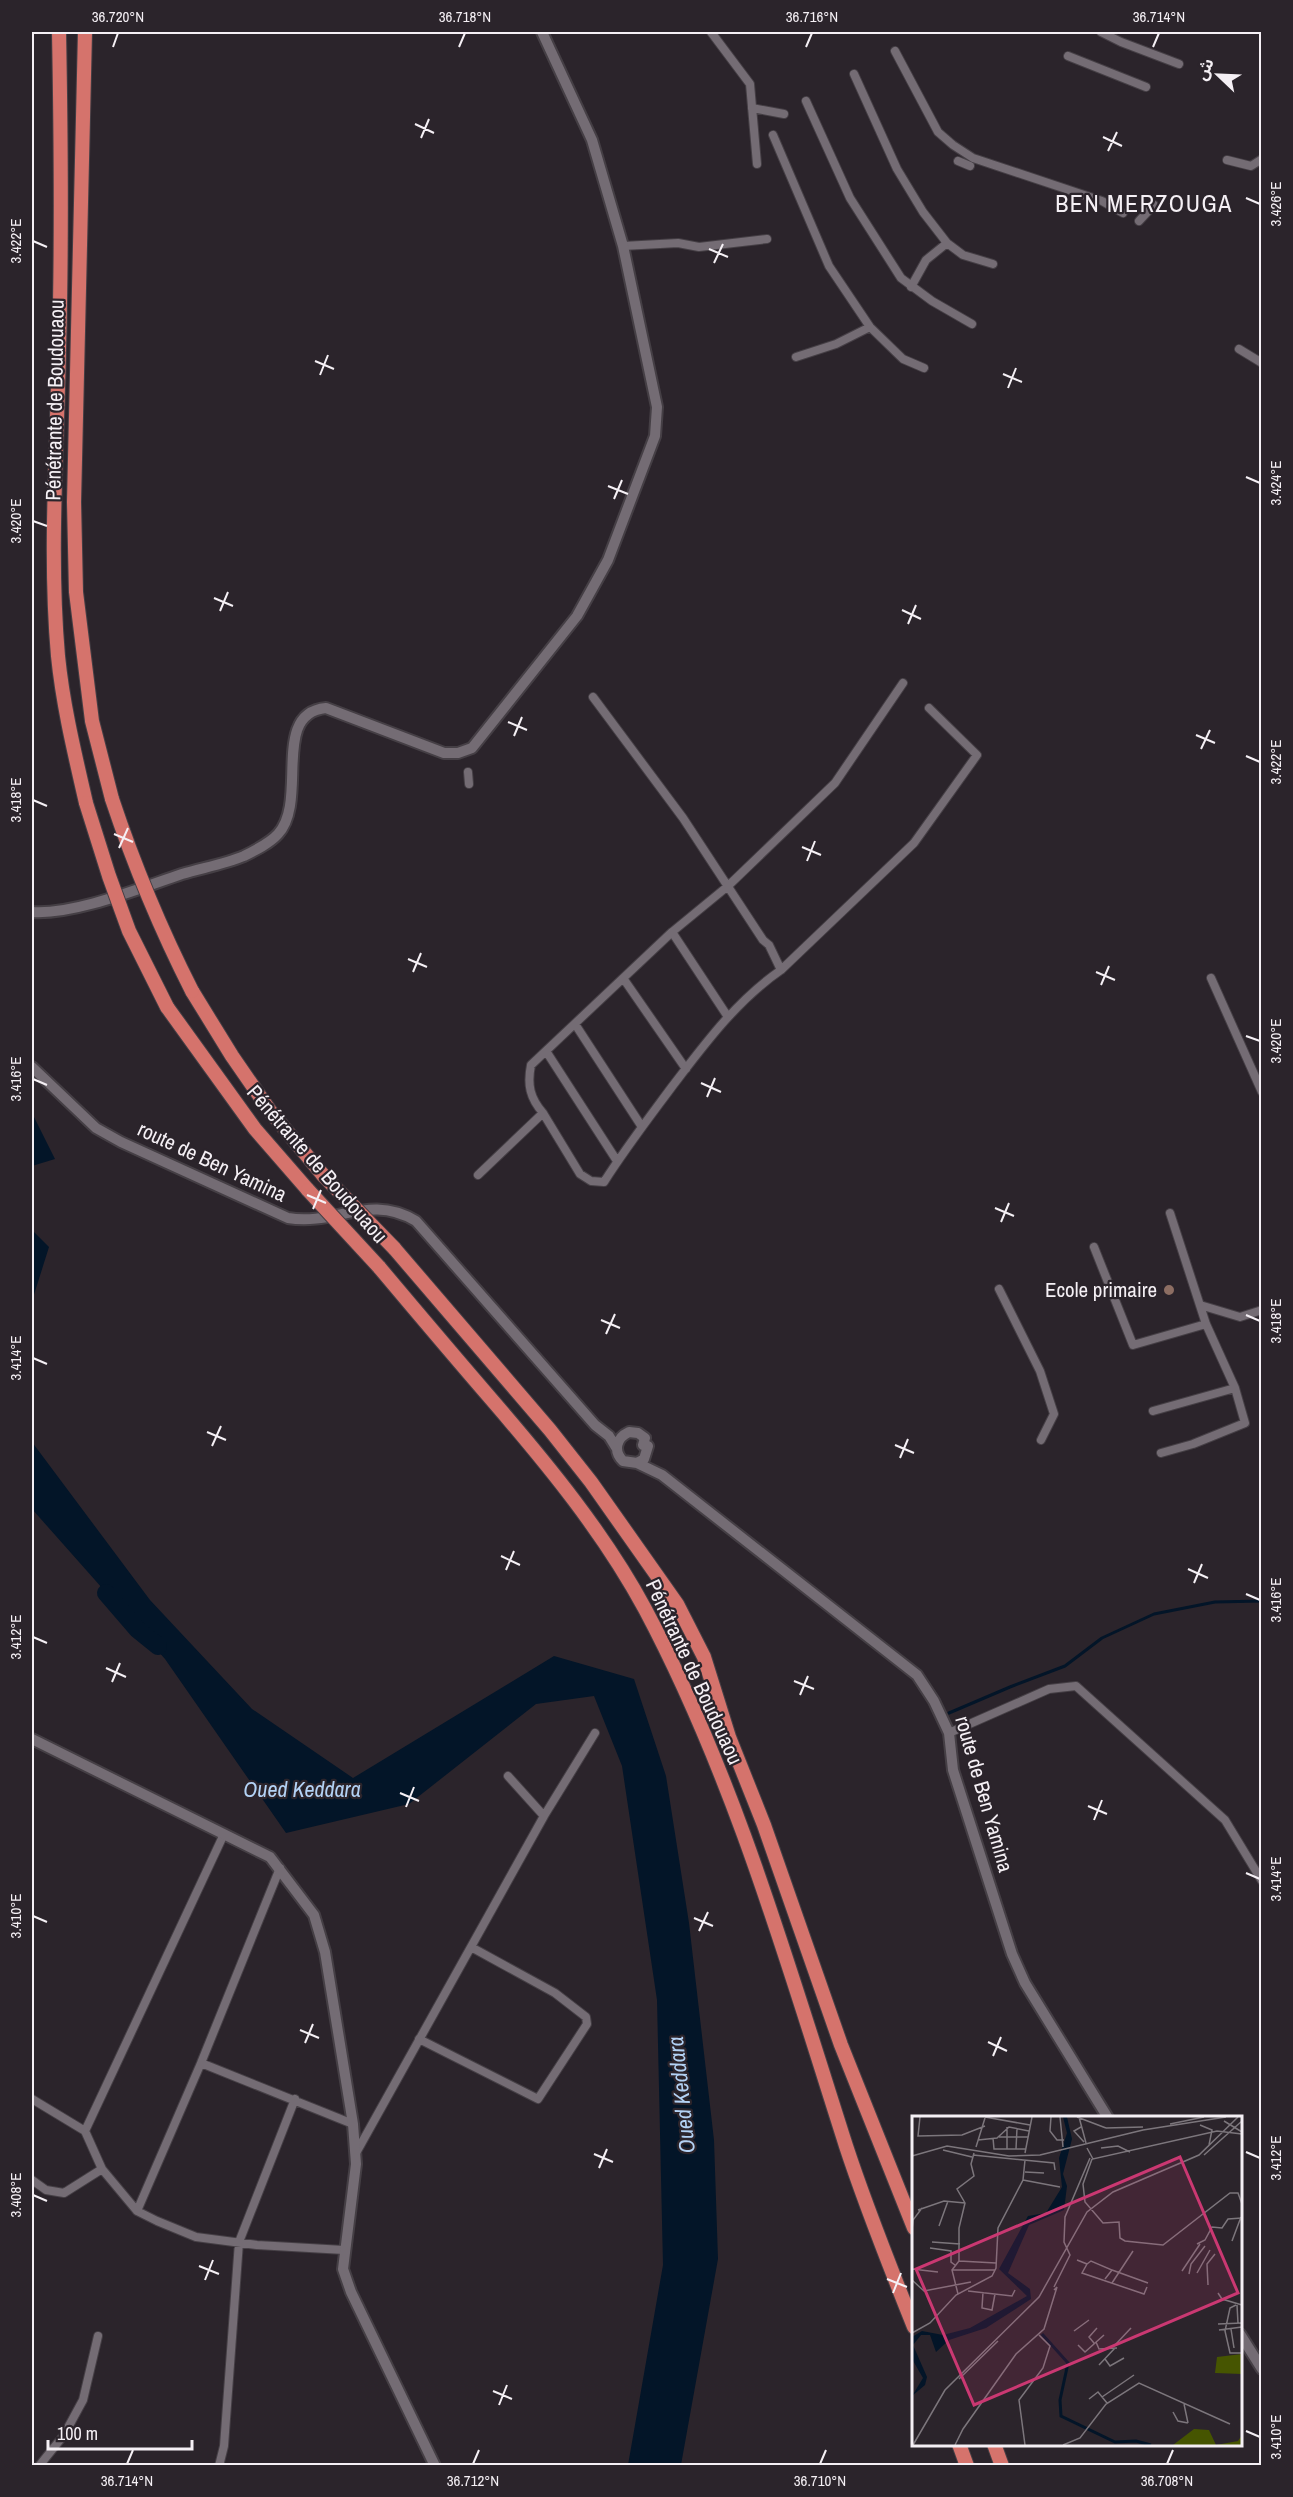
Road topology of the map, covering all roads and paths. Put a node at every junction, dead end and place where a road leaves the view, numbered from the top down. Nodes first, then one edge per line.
1 (59, 32) edge
2 (85, 32) edge
3 (542, 32) edge
4 (711, 32) edge
5 (1101, 32) edge
6 (895, 51) dead end
7 (1068, 56) dead end
8 (1179, 64) dead end
9 (854, 75) dead end
10 (1146, 87) dead end
11 (806, 101) dead end
12 (752, 108) junction
13 (784, 114) dead end
14 (773, 135) dead end
15 (1262, 159) edge
16 (1227, 160) dead end
17 (958, 161) dead end
18 (757, 164) dead end
19 (970, 166) dead end
20 (1154, 206) dead end
21 (1124, 213) dead end
22 (1139, 221) dead end
23 (767, 239) dead end
24 (947, 243) junction
25 (623, 246) junction
26 (993, 264) dead end
27 (911, 287) junction
28 (972, 324) dead end
29 (870, 327) junction
30 (1239, 349) dead end
31 (796, 357) dead end
32 (1262, 363) edge
33 (924, 368) dead end
34 (903, 682) dead end
35 (593, 697) dead end
36 (929, 708) dead end
37 (468, 772) dead end
38 (469, 784) dead end
39 (728, 886) junction
40 (32, 912) edge
41 (672, 932) junction
42 (781, 970) junction
43 (624, 978) junction
44 (1211, 978) dead end
45 (728, 1017) junction
46 (575, 1024) junction
47 (546, 1051) junction
48 (32, 1067) edge
49 (686, 1069) junction
50 (1262, 1092) edge
51 (543, 1113) junction
52 (642, 1127) junction
53 (617, 1161) junction
54 (478, 1175) dead end
55 (1170, 1213) dead end
56 (1094, 1247) dead end
57 (999, 1289) dead end
58 (1200, 1305) junction
59 (1262, 1310) edge
60 (1206, 1323) junction
61 (1235, 1388) junction
62 (1153, 1411) dead end
63 (595, 1425) junction
64 (625, 1434) junction
65 (1041, 1440) dead end
66 (617, 1449) junction
67 (648, 1451) junction
68 (1161, 1453) dead end
69 (637, 1463) junction
70 (662, 1475) junction
71 (595, 1733) dead end
72 (949, 1733) junction
73 (32, 1739) edge
74 (508, 1776) dead end
75 (544, 1816) junction
76 (224, 1834) junction
77 (280, 1868) junction
78 (1262, 1881) edge
79 (471, 1947) junction
80 (420, 2039) junction
81 (201, 2063) junction
82 (32, 2099) edge
83 (296, 2099) junction
84 (1107, 2116) edge
85 (353, 2124) junction
86 (85, 2131) junction
87 (355, 2154) junction
88 (102, 2169) junction
89 (32, 2180) edge
90 (137, 2211) junction
91 (912, 2223) edge
92 (239, 2242) junction
93 (344, 2250) junction
94 (912, 2322) edge
95 (98, 2336) dead end
96 (1242, 2337) edge
97 (1262, 2368) edge
98 (958, 2446) edge
99 (994, 2446) edge
100 (39, 2466) edge
101 (219, 2466) edge
102 (435, 2466) edge
103 (967, 2466) edge
104 (1002, 2466) edge

1 - 94 highway, Pénétrante de Boudouaou, bridge
2 - 91 highway, Pénétrante de Boudouaou, bridge
3 - 25 street
4 - 12 street
5 - 8 street
6 - 21 street
7 - 10 street
9 - 24 street
11 - 27 street
12 - 13 street
12 - 18 street
14 - 29 street
15 - 16 street
17 - 19 street
20 - 22 street
23 - 25 street
24 - 26 street
24 - 27 street
25 - 40 street
27 - 28 street
29 - 31 street
29 - 33 street
30 - 32 street
34 - 39 street
35 - 39 street
36 - 42 street
37 - 38 street
39 - 41 street
39 - 42 street
41 - 43 street
41 - 45 street
42 - 45 street
43 - 46 street
43 - 49 street
44 - 50 street
45 - 49 street
46 - 47 street
46 - 52 street
47 - 51 street
47 - 53 street
48 - 63 street, route de Ben Yamina
49 - 52 street
51 - 53 street
51 - 54 street
52 - 53 street
55 - 58 street
56 - 60 street
57 - 65 street
58 - 59 street
58 - 60 street
60 - 61 street
61 - 62 street
61 - 68 street
63 - 64 street
63 - 66 street, route de Ben Yamina
64 - 66 street
64 - 67 street
66 - 69 street
67 - 69 street
67 - 70 street, route de Ben Yamina
69 - 70 street, route de Ben Yamina
70 - 72 street, route de Ben Yamina
71 - 75 street
72 - 78 street
72 - 84 street, route de Ben Yamina
73 - 76 street
74 - 75 street
75 - 79 street
76 - 77 street
76 - 86 street
77 - 81 street
77 - 85 street
79 - 80 street
79 - 80 street
80 - 87 street
81 - 83 street
81 - 90 street
82 - 86 street
83 - 85 street
83 - 92 street
85 - 87 street
86 - 88 street
87 - 93 street
88 - 89 street
88 - 90 street
90 - 92 street
92 - 93 street
92 - 101 street
93 - 102 street
95 - 100 street
96 - 97 street
98 - 103 highway
99 - 104 highway

